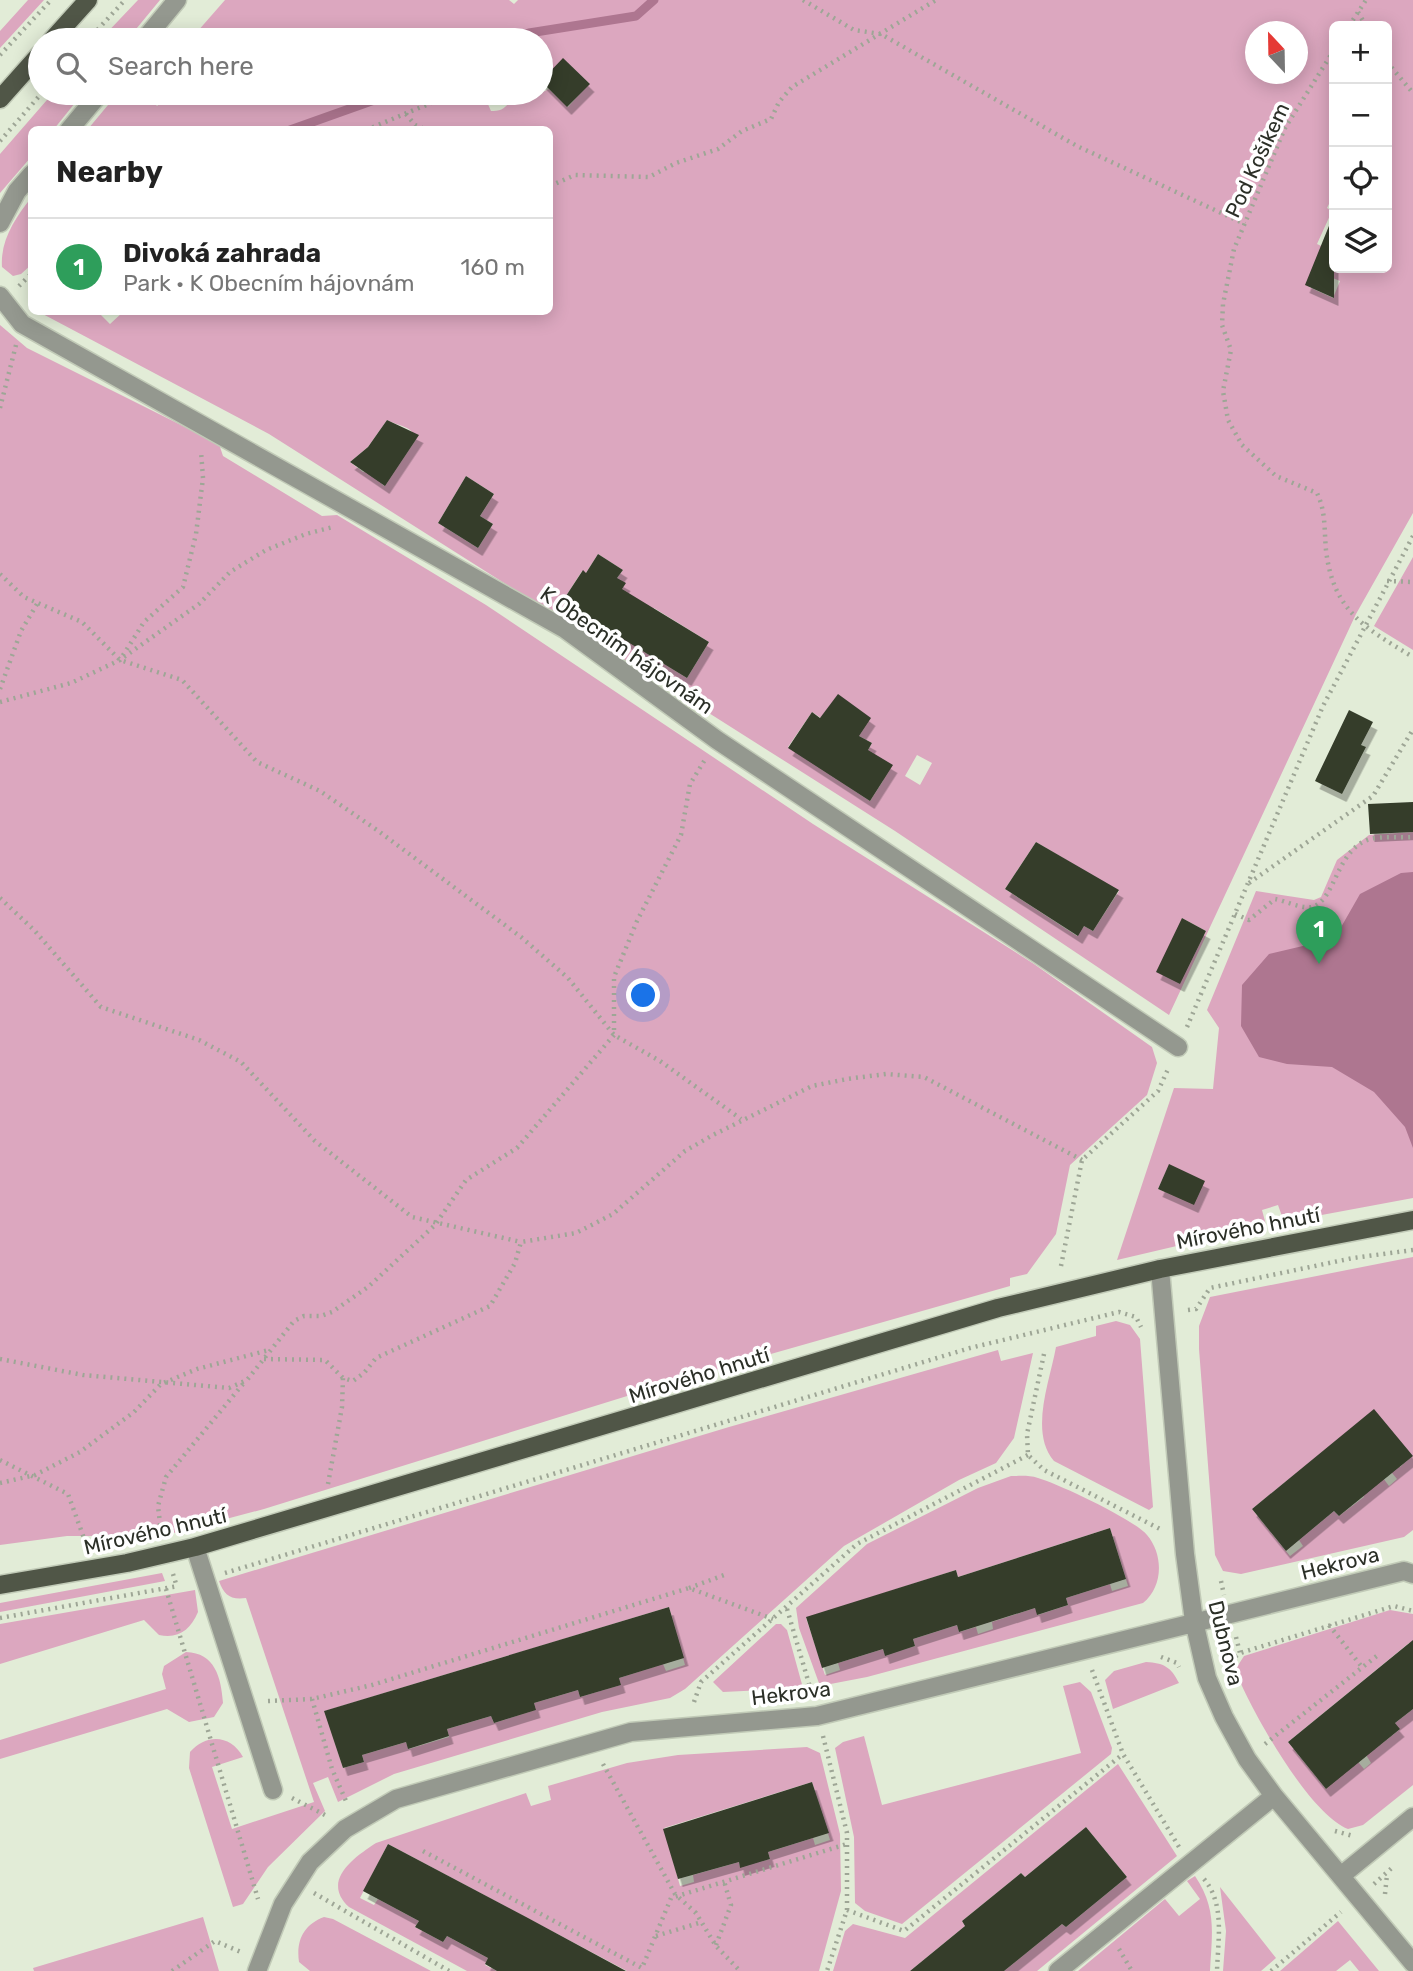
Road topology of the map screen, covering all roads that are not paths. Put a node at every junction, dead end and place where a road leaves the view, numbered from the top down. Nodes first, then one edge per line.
1 (88, 0) edge
2 (177, 0) edge
3 (63, 28) edge
4 (154, 28) edge
5 (28, 68) edge
6 (0, 99) edge
7 (90, 105) edge
8 (72, 126) edge
9 (28, 179) edge
10 (0, 223) edge
11 (0, 296) edge
12 (1178, 1047) road end
13 (1413, 1220) edge
14 (1160, 1269) junction
15 (195, 1547) junction
16 (1413, 1574) edge
17 (0, 1585) edge
18 (1194, 1621) junction
19 (273, 1790) road end
20 (1274, 1796) junction
21 (1413, 1817) edge
22 (1342, 1875) junction
23 (1413, 1963) edge
24 (257, 1971) edge
25 (1058, 1971) edge

1 - 3 main road
2 - 4 street
5 - 6 main road
7 - 8 street
9 - 10 street
11 - 12 street, K Obecním hájovnám
13 - 14 main road, Mírového hnutí
14 - 15 main road, Mírového hnutí
14 - 18 street, Dubnova
15 - 17 main road, Mírového hnutí
15 - 19 street
16 - 18 street, Hekrova
18 - 20 street, Dubnova
18 - 24 street, Hekrova
20 - 22 street, Dubnova
20 - 25 street
21 - 22 street
22 - 23 street, Dubnova

